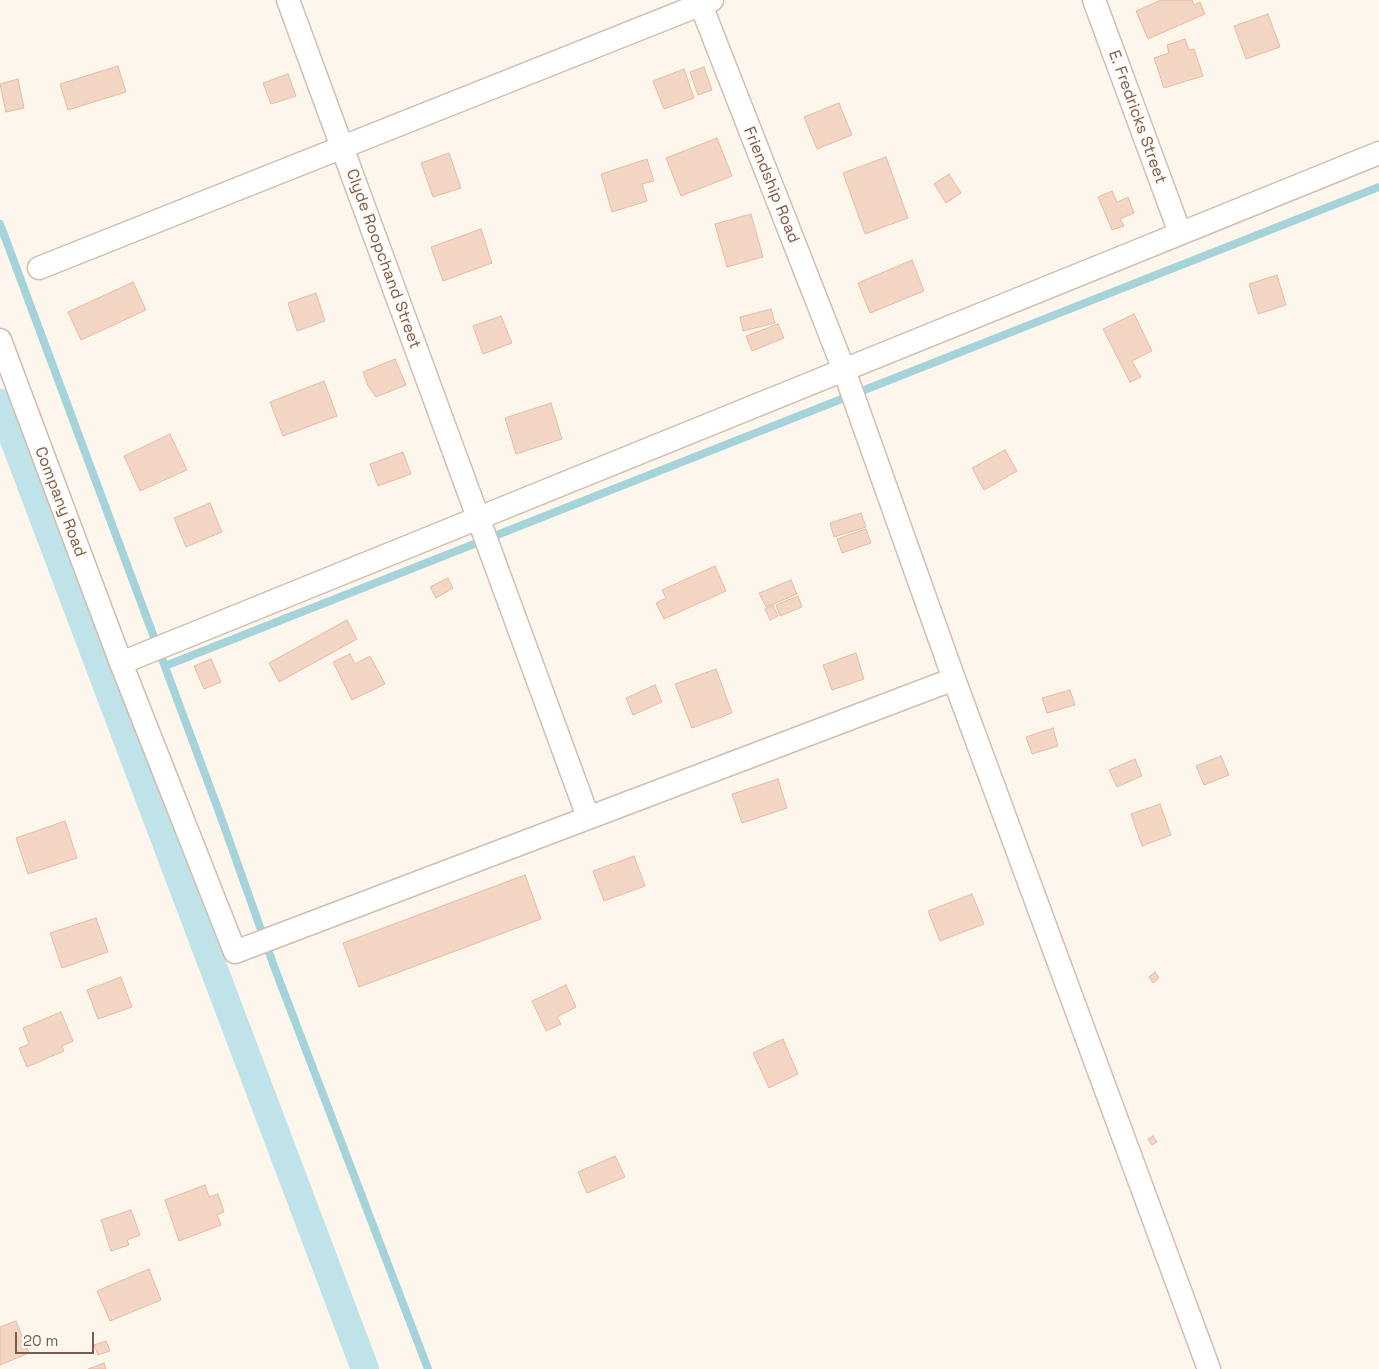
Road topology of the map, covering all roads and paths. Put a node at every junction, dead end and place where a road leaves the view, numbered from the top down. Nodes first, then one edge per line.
1 (288, 0) edge
2 (1094, 0) edge
3 (704, 2) edge
4 (342, 147) junction
5 (1379, 153) edge
6 (1180, 233) junction
7 (39, 268) dead end
8 (0, 340) edge
9 (844, 370) junction
10 (478, 518) junction
11 (121, 663) junction
12 (954, 679) junction
13 (588, 817) junction
14 (1208, 1369) edge

1 - 4 street, Clyde Roopchand Street
2 - 6 street, E. Fredricks Street
3 - 4 street
3 - 9 street, Friendship Road
4 - 7 street
4 - 10 street, Clyde Roopchand Street
5 - 6 street
6 - 9 street
8 - 11 street, Company Road
9 - 10 street
9 - 12 street, Friendship Road
10 - 11 street
10 - 13 street, Clyde Roopchand Street
11 - 13 street, Company Road
12 - 13 street
12 - 14 street, Friendship Road

